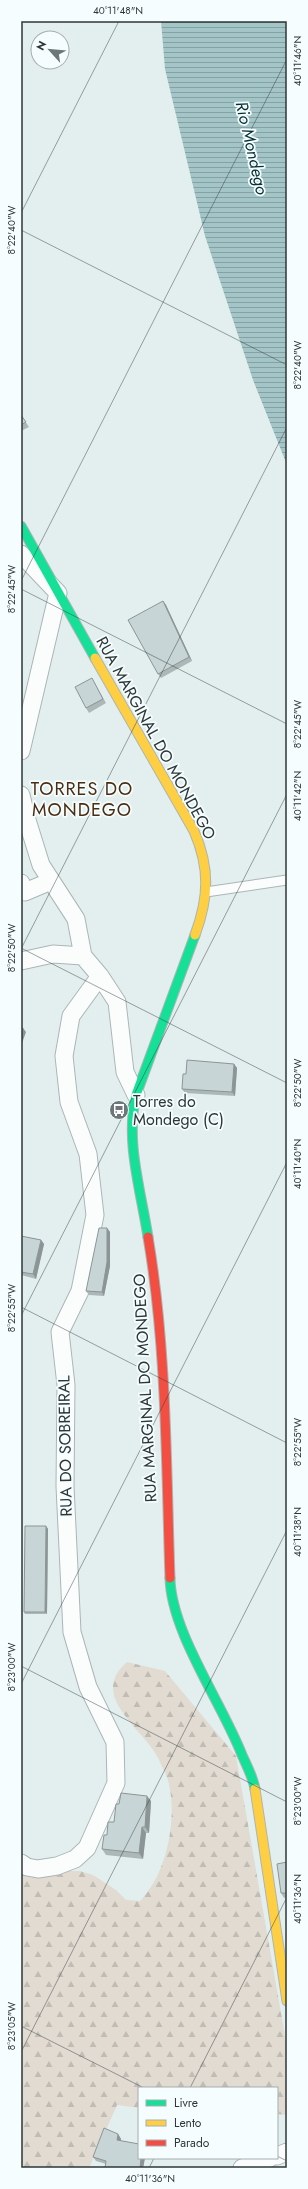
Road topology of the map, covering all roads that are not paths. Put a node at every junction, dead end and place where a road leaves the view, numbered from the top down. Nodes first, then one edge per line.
1 (21, 526) edge
2 (21, 554) edge
3 (58, 593) junction
4 (26, 707) edge
5 (21, 751) edge
6 (21, 795) edge
7 (287, 880) edge
8 (51, 882) junction
9 (21, 883) edge
10 (206, 892) junction
11 (83, 956) junction
12 (21, 961) edge
13 (100, 976) junction
14 (136, 1095) junction
15 (21, 1863) edge
16 (287, 2001) edge
17 (267, 2159) edge
18 (242, 2168) edge

1 - 3 main road, RUA MARGINAL DO MONDEGO
2 - 3 street
3 - 4 street
3 - 10 main road, RUA MARGINAL DO MONDEGO
4 - 5 street
6 - 8 street
7 - 10 lane
8 - 9 street
8 - 11 street
10 - 14 main road, RUA MARGINAL DO MONDEGO
11 - 12 street
11 - 13 street
13 - 14 street
13 - 15 street, RUA DO SOBREIRAL
14 - 16 main road, RUA MARGINAL DO MONDEGO
17 - 18 street

